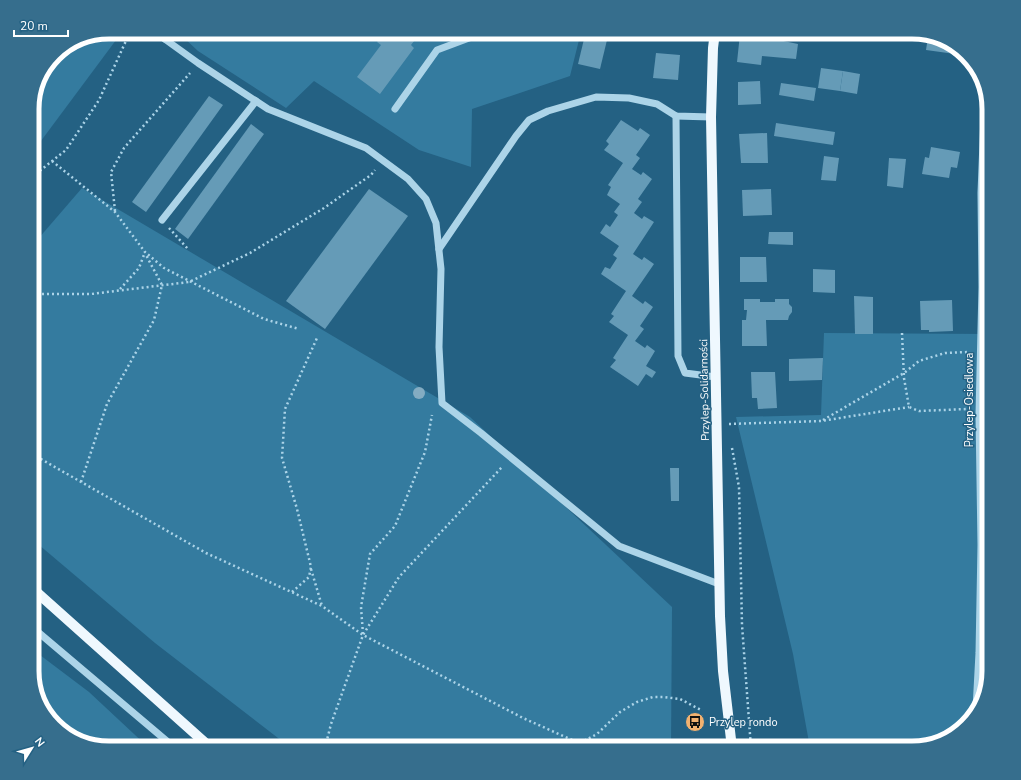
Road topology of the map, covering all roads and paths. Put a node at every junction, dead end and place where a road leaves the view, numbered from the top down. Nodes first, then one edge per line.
1 (127, 39) edge
2 (165, 39) edge
3 (466, 39) edge
4 (714, 39) edge
5 (198, 63) junction
6 (256, 101) junction
7 (395, 109) dead end
8 (676, 116) junction
9 (711, 117) junction
10 (52, 161) junction
11 (384, 162) junction
12 (982, 168) edge
13 (39, 171) edge
14 (115, 212) junction
15 (162, 220) joint
16 (188, 248) dead end
17 (439, 249) junction
18 (145, 252) junction
19 (189, 282) junction
20 (162, 285) junction
21 (119, 290) junction
22 (39, 294) edge
23 (299, 329) dead end
24 (902, 333) dead end
25 (317, 338) dead end
26 (980, 352) junction
27 (904, 373) junction
28 (716, 377) junction
29 (909, 407) junction
30 (980, 408) junction
31 (432, 415) dead end
32 (821, 421) junction
33 (729, 424) dead end
34 (732, 446) dead end
35 (39, 458) edge
36 (502, 467) dead end
37 (81, 482) junction
38 (310, 567) junction
39 (719, 584) junction
40 (292, 592) junction
41 (39, 594) edge
42 (322, 606) junction
43 (39, 632) edge
44 (363, 635) junction
45 (977, 697) edge
46 (701, 710) dead end
47 (167, 741) edge
48 (203, 741) edge
49 (326, 741) edge
50 (575, 741) edge
51 (584, 741) edge
52 (731, 741) edge
53 (751, 741) edge

1 - 10 path
2 - 5 street
3 - 7 street
4 - 9 main road, Przylep-Solidarności
5 - 6 street
5 - 14 path
6 - 11 street
6 - 15 street
8 - 9 street
8 - 17 street
8 - 28 street
9 - 28 main road, Przylep-Solidarności
10 - 13 path
10 - 14 path
11 - 17 street
11 - 19 path
12 - 26 street, Przylep-Osiedlowa
14 - 18 path
15 - 16 path
17 - 39 street
18 - 19 path
18 - 20 path
18 - 21 path
19 - 20 path
19 - 23 path
20 - 21 path
20 - 37 path
21 - 22 path
24 - 27 path
25 - 38 path
26 - 27 path
26 - 30 street, Przylep-Osiedlowa
27 - 29 path
27 - 32 path
28 - 39 main road, Przylep-Solidarności
29 - 30 path
29 - 32 path
30 - 45 street, Przylep-Osiedlowa
31 - 44 path
32 - 33 path
34 - 53 path
35 - 37 path
36 - 44 path
37 - 40 path
38 - 40 path
38 - 42 path
39 - 52 main road, Przylep-Solidarności
40 - 42 path
41 - 48 main road
42 - 44 path
43 - 47 street
44 - 49 path
44 - 50 path
46 - 51 path

